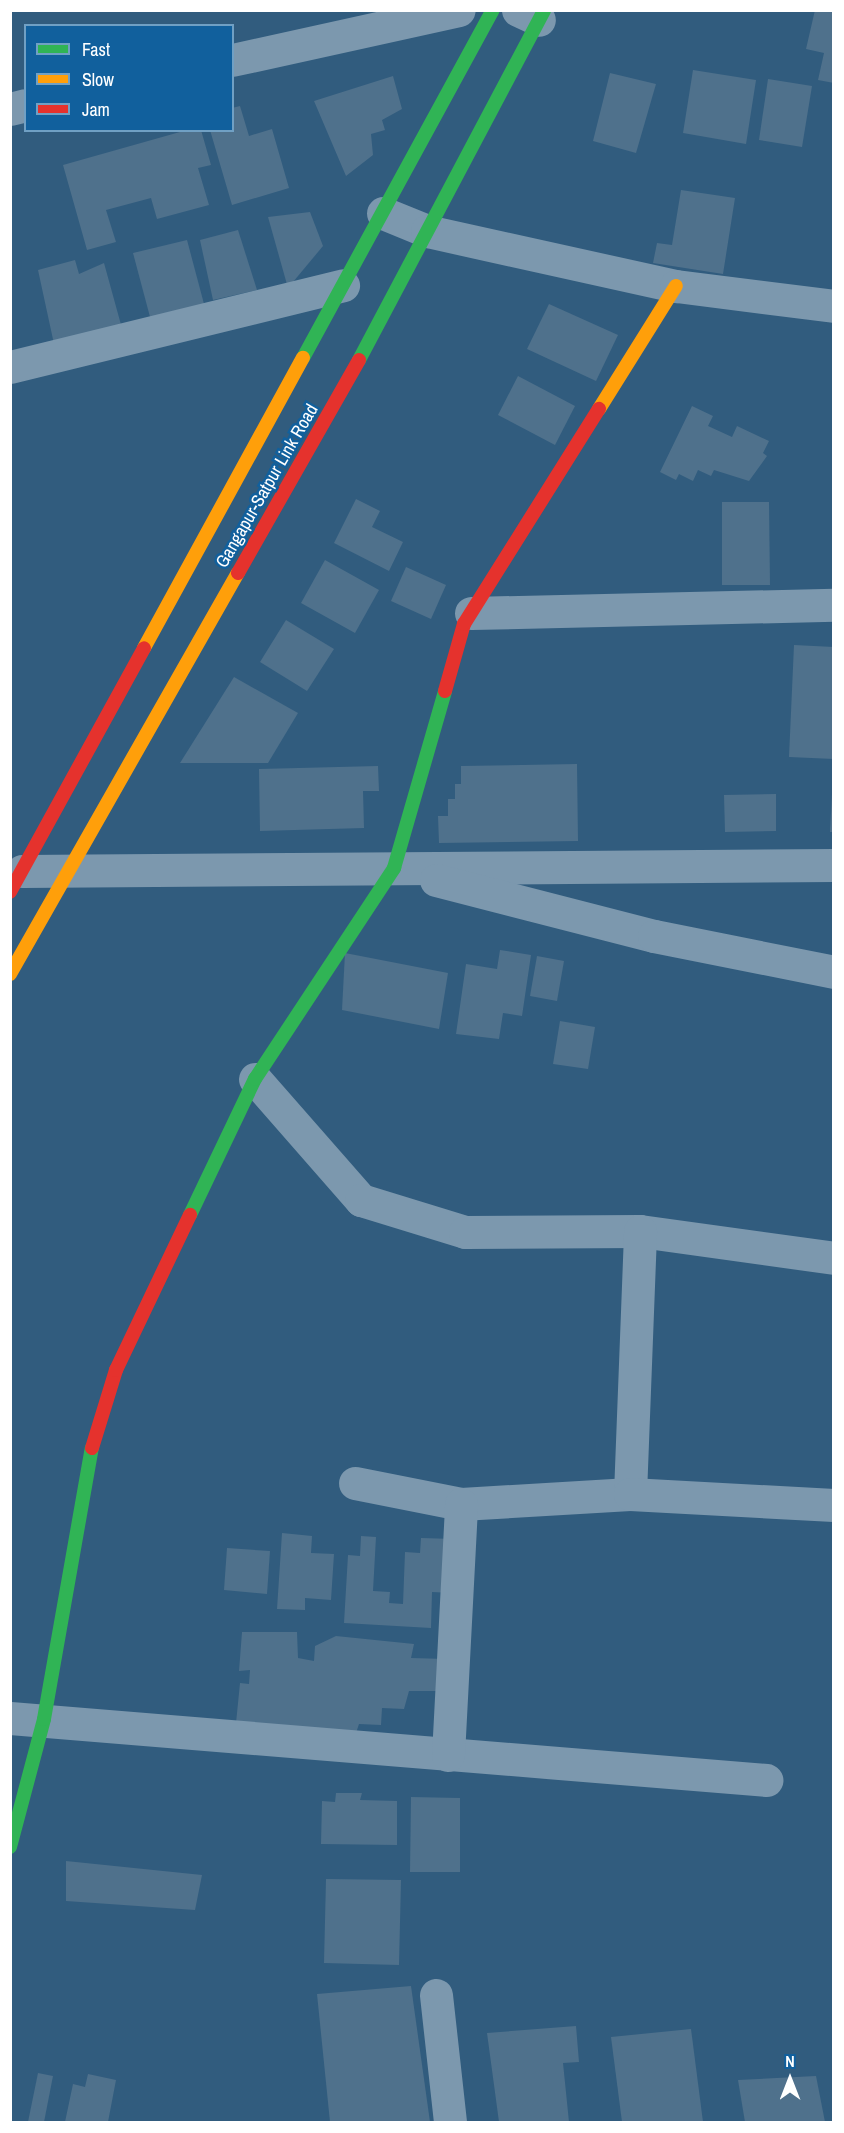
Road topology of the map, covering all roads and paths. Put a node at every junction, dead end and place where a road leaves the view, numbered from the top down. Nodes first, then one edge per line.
1 (459, 10) edge
2 (493, 10) edge
3 (534, 14) edge
4 (234, 60) edge
5 (383, 213) junction
6 (427, 231) junction
7 (343, 285) junction
8 (676, 286) junction
9 (834, 306) edge
10 (10, 367) edge
11 (834, 605) edge
12 (471, 613) junction
13 (834, 865) edge
14 (394, 868) junction
15 (66, 871) junction
16 (16, 882) edge
17 (834, 972) edge
18 (10, 974) edge
19 (255, 1079) junction
20 (640, 1231) junction
21 (834, 1258) edge
22 (355, 1483) dead end
23 (630, 1494) junction
24 (461, 1504) junction
25 (834, 1505) edge
26 (10, 1718) edge
27 (44, 1719) junction
28 (448, 1755) junction
29 (766, 1780) dead end
30 (10, 1847) edge
31 (436, 1995) dead end
32 (450, 2122) edge

1 - 4 street
2 - 5 main road, Gangapur-Satpur Link Road
3 - 6 main road, Gangapur-Satpur Link Road
5 - 6 street
5 - 7 main road, Gangapur-Satpur Link Road
6 - 8 street
6 - 15 main road, Gangapur-Satpur Link Road
7 - 10 street
7 - 16 main road, Gangapur-Satpur Link Road
8 - 9 street
8 - 12 main road
11 - 12 street
12 - 14 main road
13 - 14 street
14 - 15 street
14 - 17 street
14 - 19 main road
15 - 16 street
15 - 18 main road, Gangapur-Satpur Link Road
19 - 20 street
19 - 27 main road
20 - 21 street
20 - 23 street
22 - 24 street
23 - 24 street
23 - 25 street
24 - 28 street
26 - 27 street
27 - 28 street
27 - 30 main road
28 - 29 street
31 - 32 street

